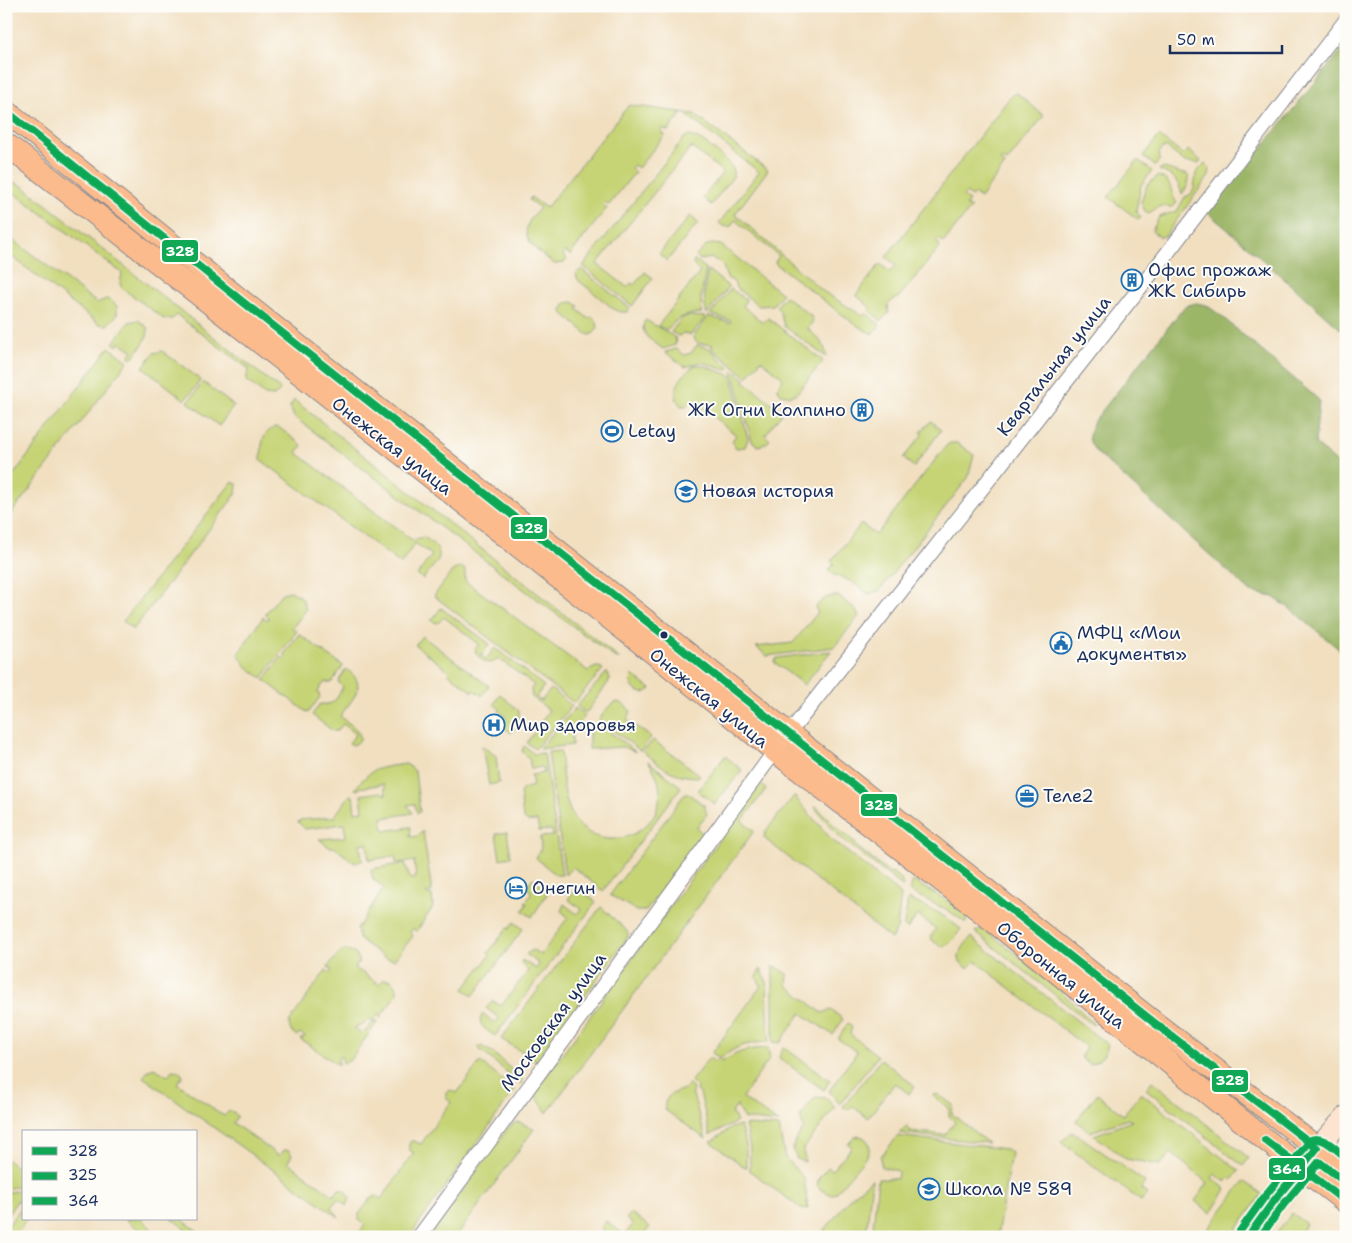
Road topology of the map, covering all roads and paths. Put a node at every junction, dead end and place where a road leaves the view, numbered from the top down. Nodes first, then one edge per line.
1 (1346, 20) edge
2 (6, 111) edge
3 (6, 144) edge
4 (789, 733) junction
5 (775, 751) junction
6 (1346, 1116) edge
7 (1317, 1148) junction
8 (1300, 1167) junction
9 (1346, 1170) edge
10 (1346, 1202) edge
11 (419, 1237) edge
12 (1248, 1237) edge

1 - 4 street, Квартальная улица
2 - 4 main road, Онежская улица
3 - 5 main road, Онежская улица
4 - 5 street, Московская улица
4 - 7 main road, Оборонная улица
5 - 8 main road, Оборонная улица
5 - 11 street, Московская улица
6 - 7 main road
7 - 8 main road
7 - 9 main road, Оборонная улица
8 - 10 main road, Оборонная улица
8 - 12 main road

